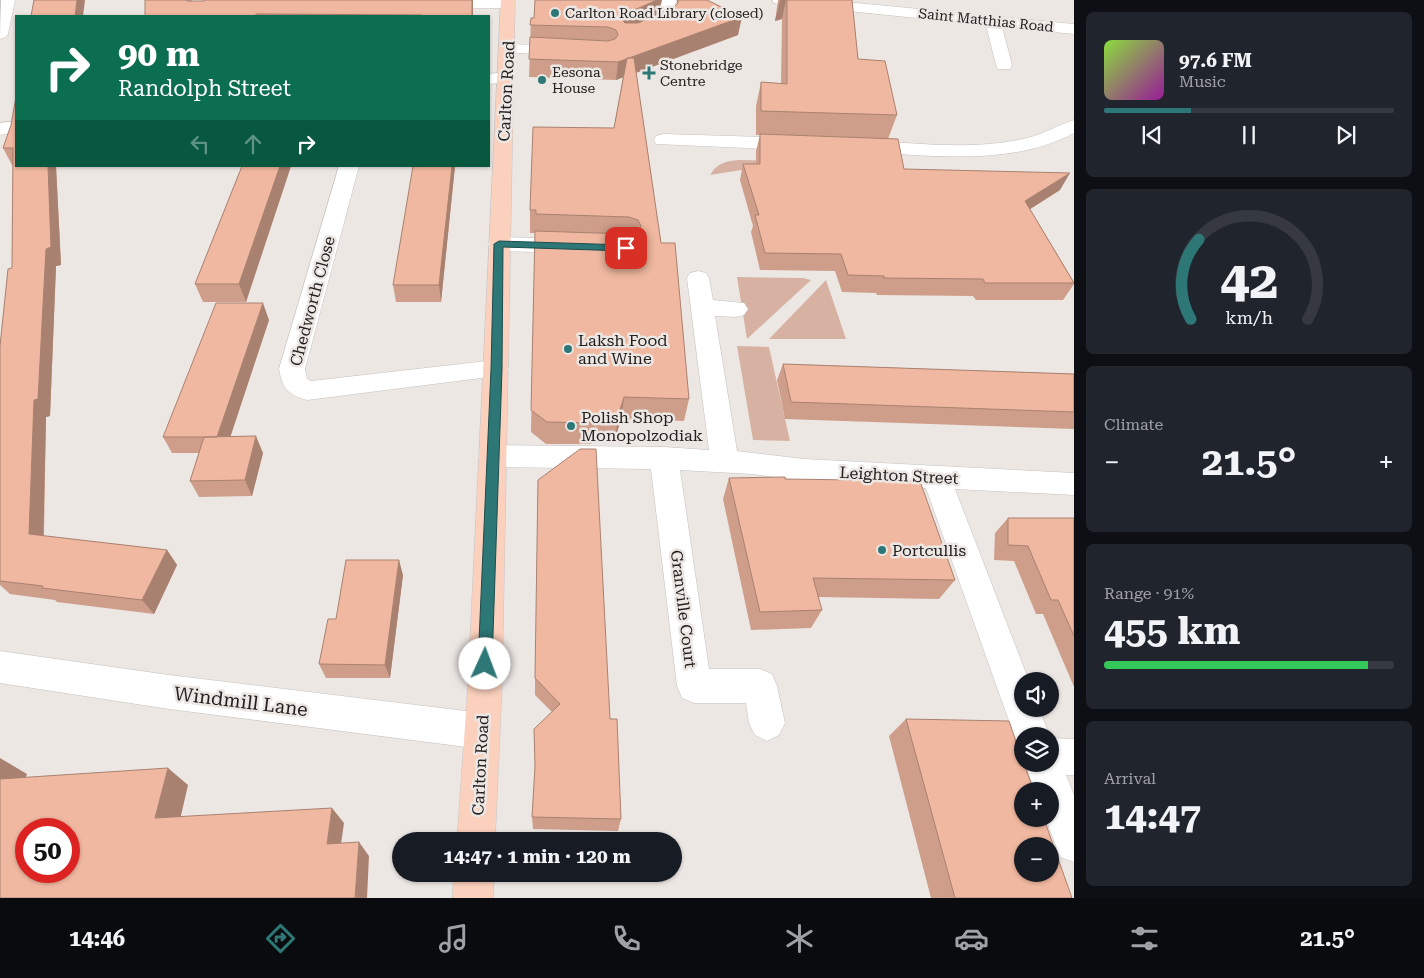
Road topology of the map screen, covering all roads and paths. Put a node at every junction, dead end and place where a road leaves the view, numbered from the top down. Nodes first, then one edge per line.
1 (8, 0) edge
2 (396, 0) edge
3 (669, 0) edge
4 (779, 0) edge
5 (508, 2) edge
6 (993, 21) junction
7 (1074, 29) edge
8 (0, 34) edge
9 (630, 36) edge
10 (508, 49) junction
11 (587, 51) edge
12 (1004, 65) dead end
13 (507, 77) junction
14 (490, 79) edge
15 (15, 127) edge
16 (0, 129) edge
17 (1071, 134) edge
18 (663, 140) dead end
19 (697, 140) junction
20 (816, 144) edge
21 (846, 146) edge
22 (700, 162) dead end
23 (349, 167) edge
24 (499, 244) junction
25 (596, 247) edge
26 (698, 278) dead end
27 (703, 308) junction
28 (736, 309) dead end
29 (496, 369) junction
30 (492, 456) junction
31 (664, 458) junction
32 (725, 462) junction
33 (936, 477) junction
34 (1074, 484) edge
35 (0, 667) edge
36 (767, 723) dead end
37 (1029, 727) edge
38 (482, 731) junction
39 (1059, 756) edge
40 (1074, 757) edge
41 (1046, 772) edge
42 (476, 832) edge
43 (1074, 842) edge
44 (474, 882) edge
45 (473, 898) edge

1 - 8 street
2 - 5 street
3 - 9 street
4 - 6 street, Saint Matthias Road
5 - 10 main road, Carlton Road
6 - 7 street, Saint Matthias Road
6 - 12 street
10 - 11 street
10 - 13 main road, Carlton Road
13 - 14 street
13 - 24 main road, Carlton Road
15 - 16 street
17 - 21 street
18 - 19 street
19 - 20 street
19 - 22 street
23 - 29 street, Chedworth Close
24 - 25 street
24 - 29 main road, Carlton Road
26 - 27 street
27 - 28 street
27 - 32 street
29 - 30 main road, Carlton Road
30 - 31 street, Leighton Street
30 - 38 main road, Carlton Road
31 - 32 street, Leighton Street
31 - 36 street, Granville Court
32 - 33 street, Leighton Street
33 - 34 street, Leighton Street
33 - 37 street
35 - 38 street, Windmill Lane
38 - 42 main road, Carlton Road
39 - 40 street
41 - 43 street
44 - 45 main road

